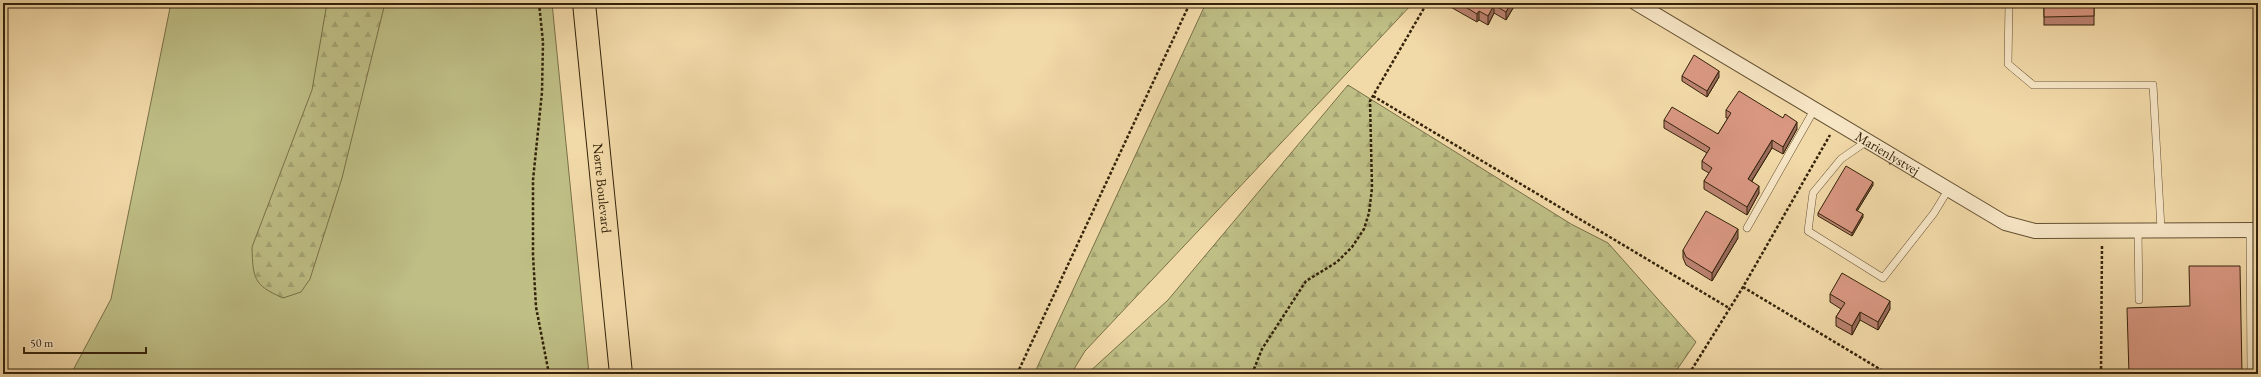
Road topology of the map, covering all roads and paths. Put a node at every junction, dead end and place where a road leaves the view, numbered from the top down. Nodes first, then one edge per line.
1 (539, 3) edge
2 (584, 3) edge
3 (1190, 3) edge
4 (1427, 3) edge
5 (1636, 3) edge
6 (2009, 3) edge
7 (1373, 96) junction
8 (1814, 110) junction
9 (1837, 124) junction
10 (1867, 142) junction
11 (1948, 190) junction
12 (1747, 228) dead end
13 (2161, 229) junction
14 (2138, 230) junction
15 (2254, 230) edge
16 (2102, 232) junction
17 (1743, 287) junction
18 (2139, 300) dead end
19 (1729, 308) junction
20 (549, 374) edge
21 (621, 374) edge
22 (1017, 374) edge
23 (1252, 374) edge
24 (1689, 374) edge
25 (1888, 374) edge
26 (2101, 374) edge
27 (2251, 374) edge

1 - 20 path
2 - 21 highway, Nørre Boulevard
3 - 22 path
4 - 7 path
5 - 8 street, Marienlystvej
6 - 13 lane
7 - 19 path
7 - 23 path
8 - 9 street, Marienlystvej
8 - 12 lane
9 - 10 street, Marienlystvej
9 - 17 path
10 - 11 street, Marienlystvej
10 - 11 lane
11 - 16 street, Marienlystvej
13 - 14 street, Marienlystvej
13 - 15 street, Marienlystvej
14 - 16 street, Marienlystvej
14 - 18 lane
15 - 27 lane
16 - 26 path
17 - 19 path
17 - 25 path
19 - 24 path

